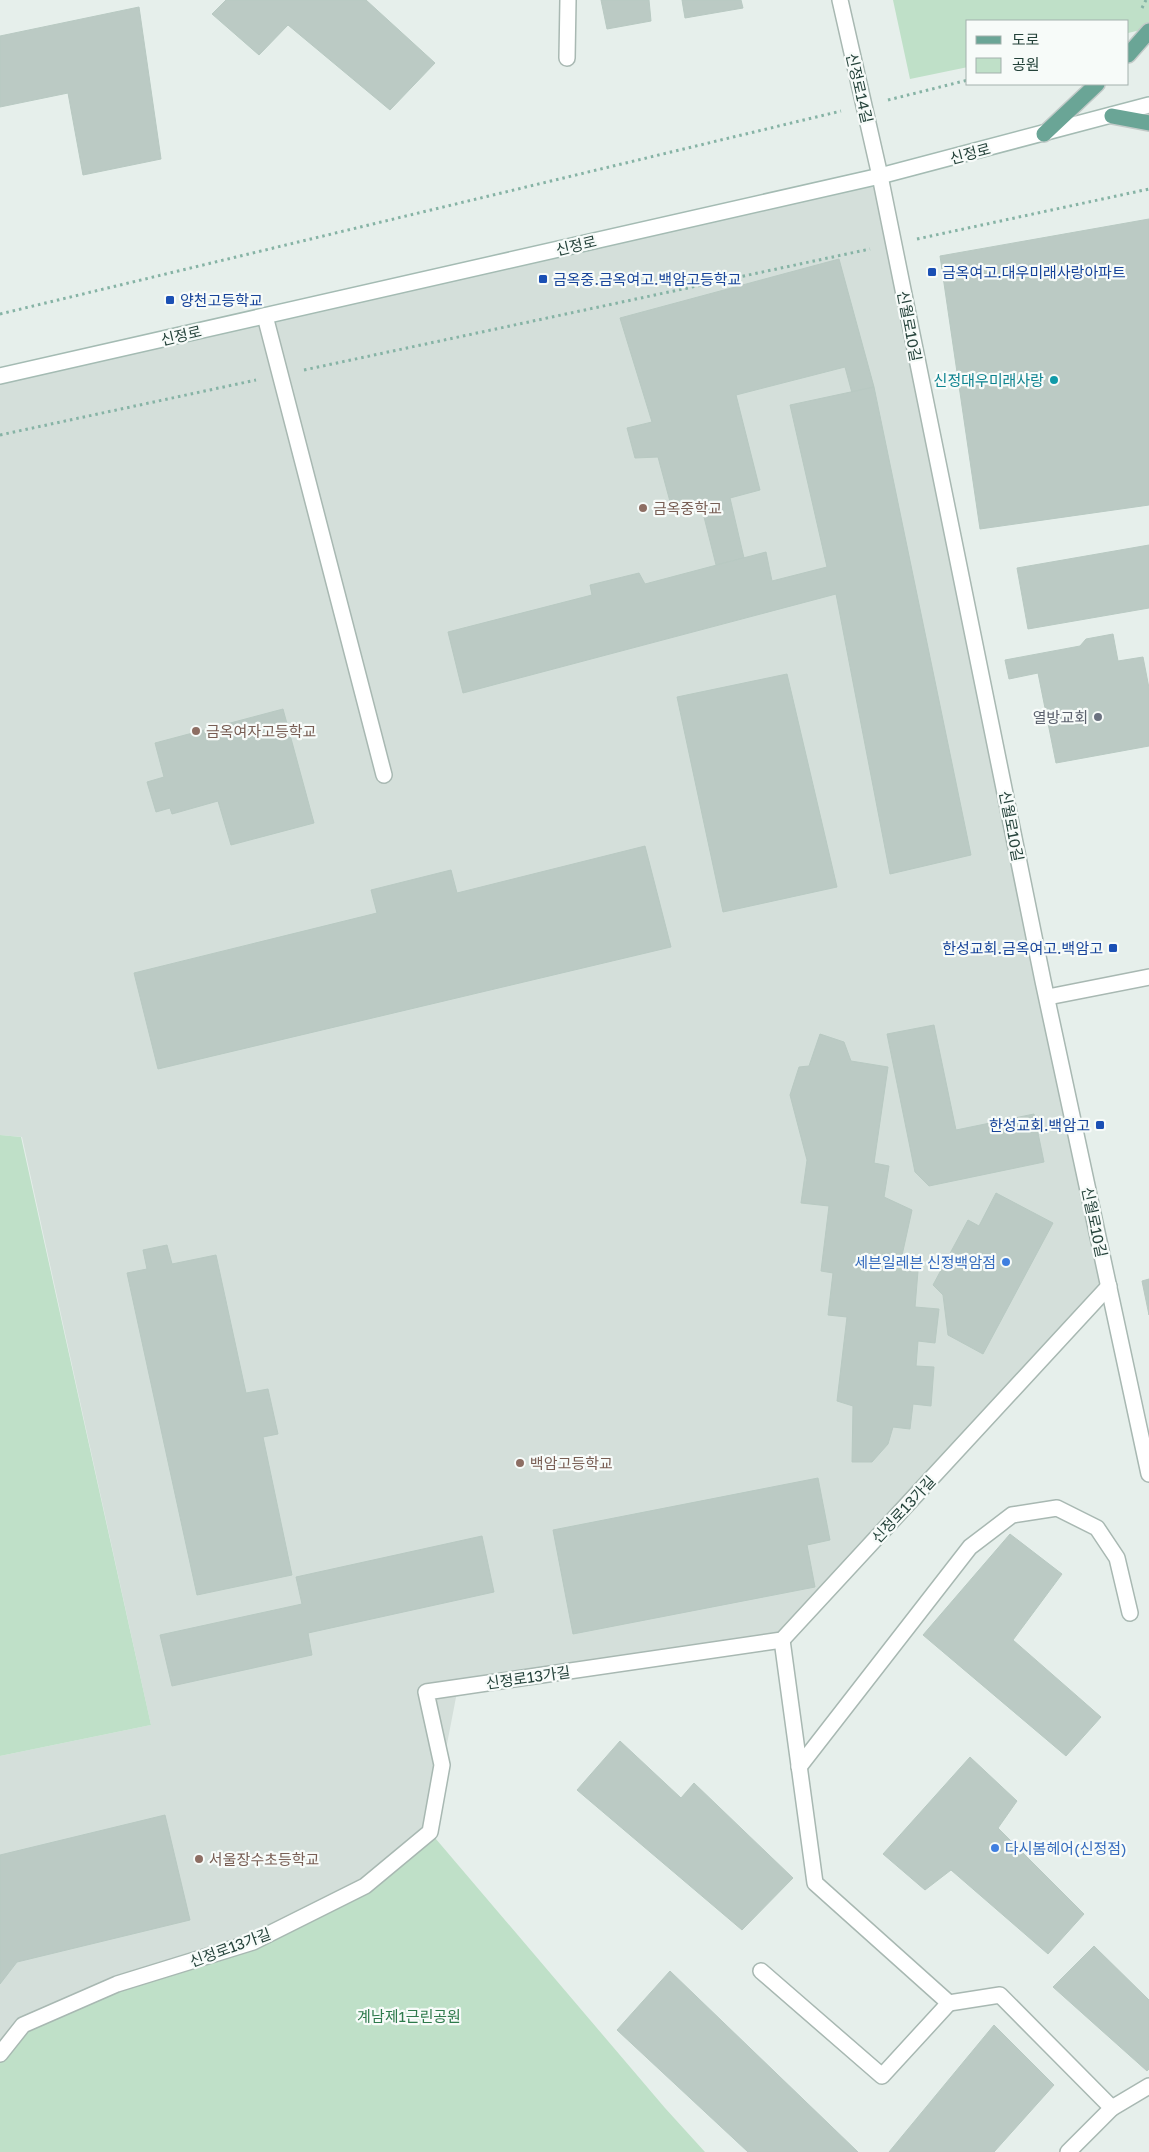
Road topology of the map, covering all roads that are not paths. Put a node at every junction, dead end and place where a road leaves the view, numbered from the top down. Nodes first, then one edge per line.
1 (568, 0) edge
2 (840, 0) edge
3 (1149, 31) edge
4 (1129, 54) edge
5 (568, 58) dead end
6 (1096, 85) edge
7 (1149, 105) edge
8 (1112, 116) junction
9 (1149, 122) edge
10 (1044, 134) junction
11 (880, 176) junction
12 (266, 316) junction
13 (0, 376) edge
14 (384, 775) dead end
15 (1149, 977) edge
16 (1048, 997) junction
17 (1109, 1286) junction
18 (1149, 1474) edge
19 (1130, 1613) dead end
20 (782, 1640) junction
21 (800, 1767) junction
22 (761, 1971) dead end
23 (949, 2003) junction
24 (0, 2054) edge
25 (1149, 2086) edge
26 (1112, 2108) junction
27 (1068, 2152) edge

1 - 5 street
2 - 11 street, 신정로14길
3 - 4 main road
6 - 10 main road
7 - 8 street, 신정로
8 - 9 main road
8 - 10 street, 신정로
10 - 11 street, 신정로
11 - 12 street, 신정로
11 - 16 street, 신월로10길
12 - 13 street, 신정로
12 - 14 street
15 - 16 street
16 - 17 street, 신월로10길
17 - 18 street, 신월로10길
17 - 20 street, 신정로13가길
19 - 21 street
20 - 21 street
20 - 24 street, 신정로13가길
21 - 23 street
22 - 23 street
23 - 26 street
25 - 26 street
26 - 27 street

